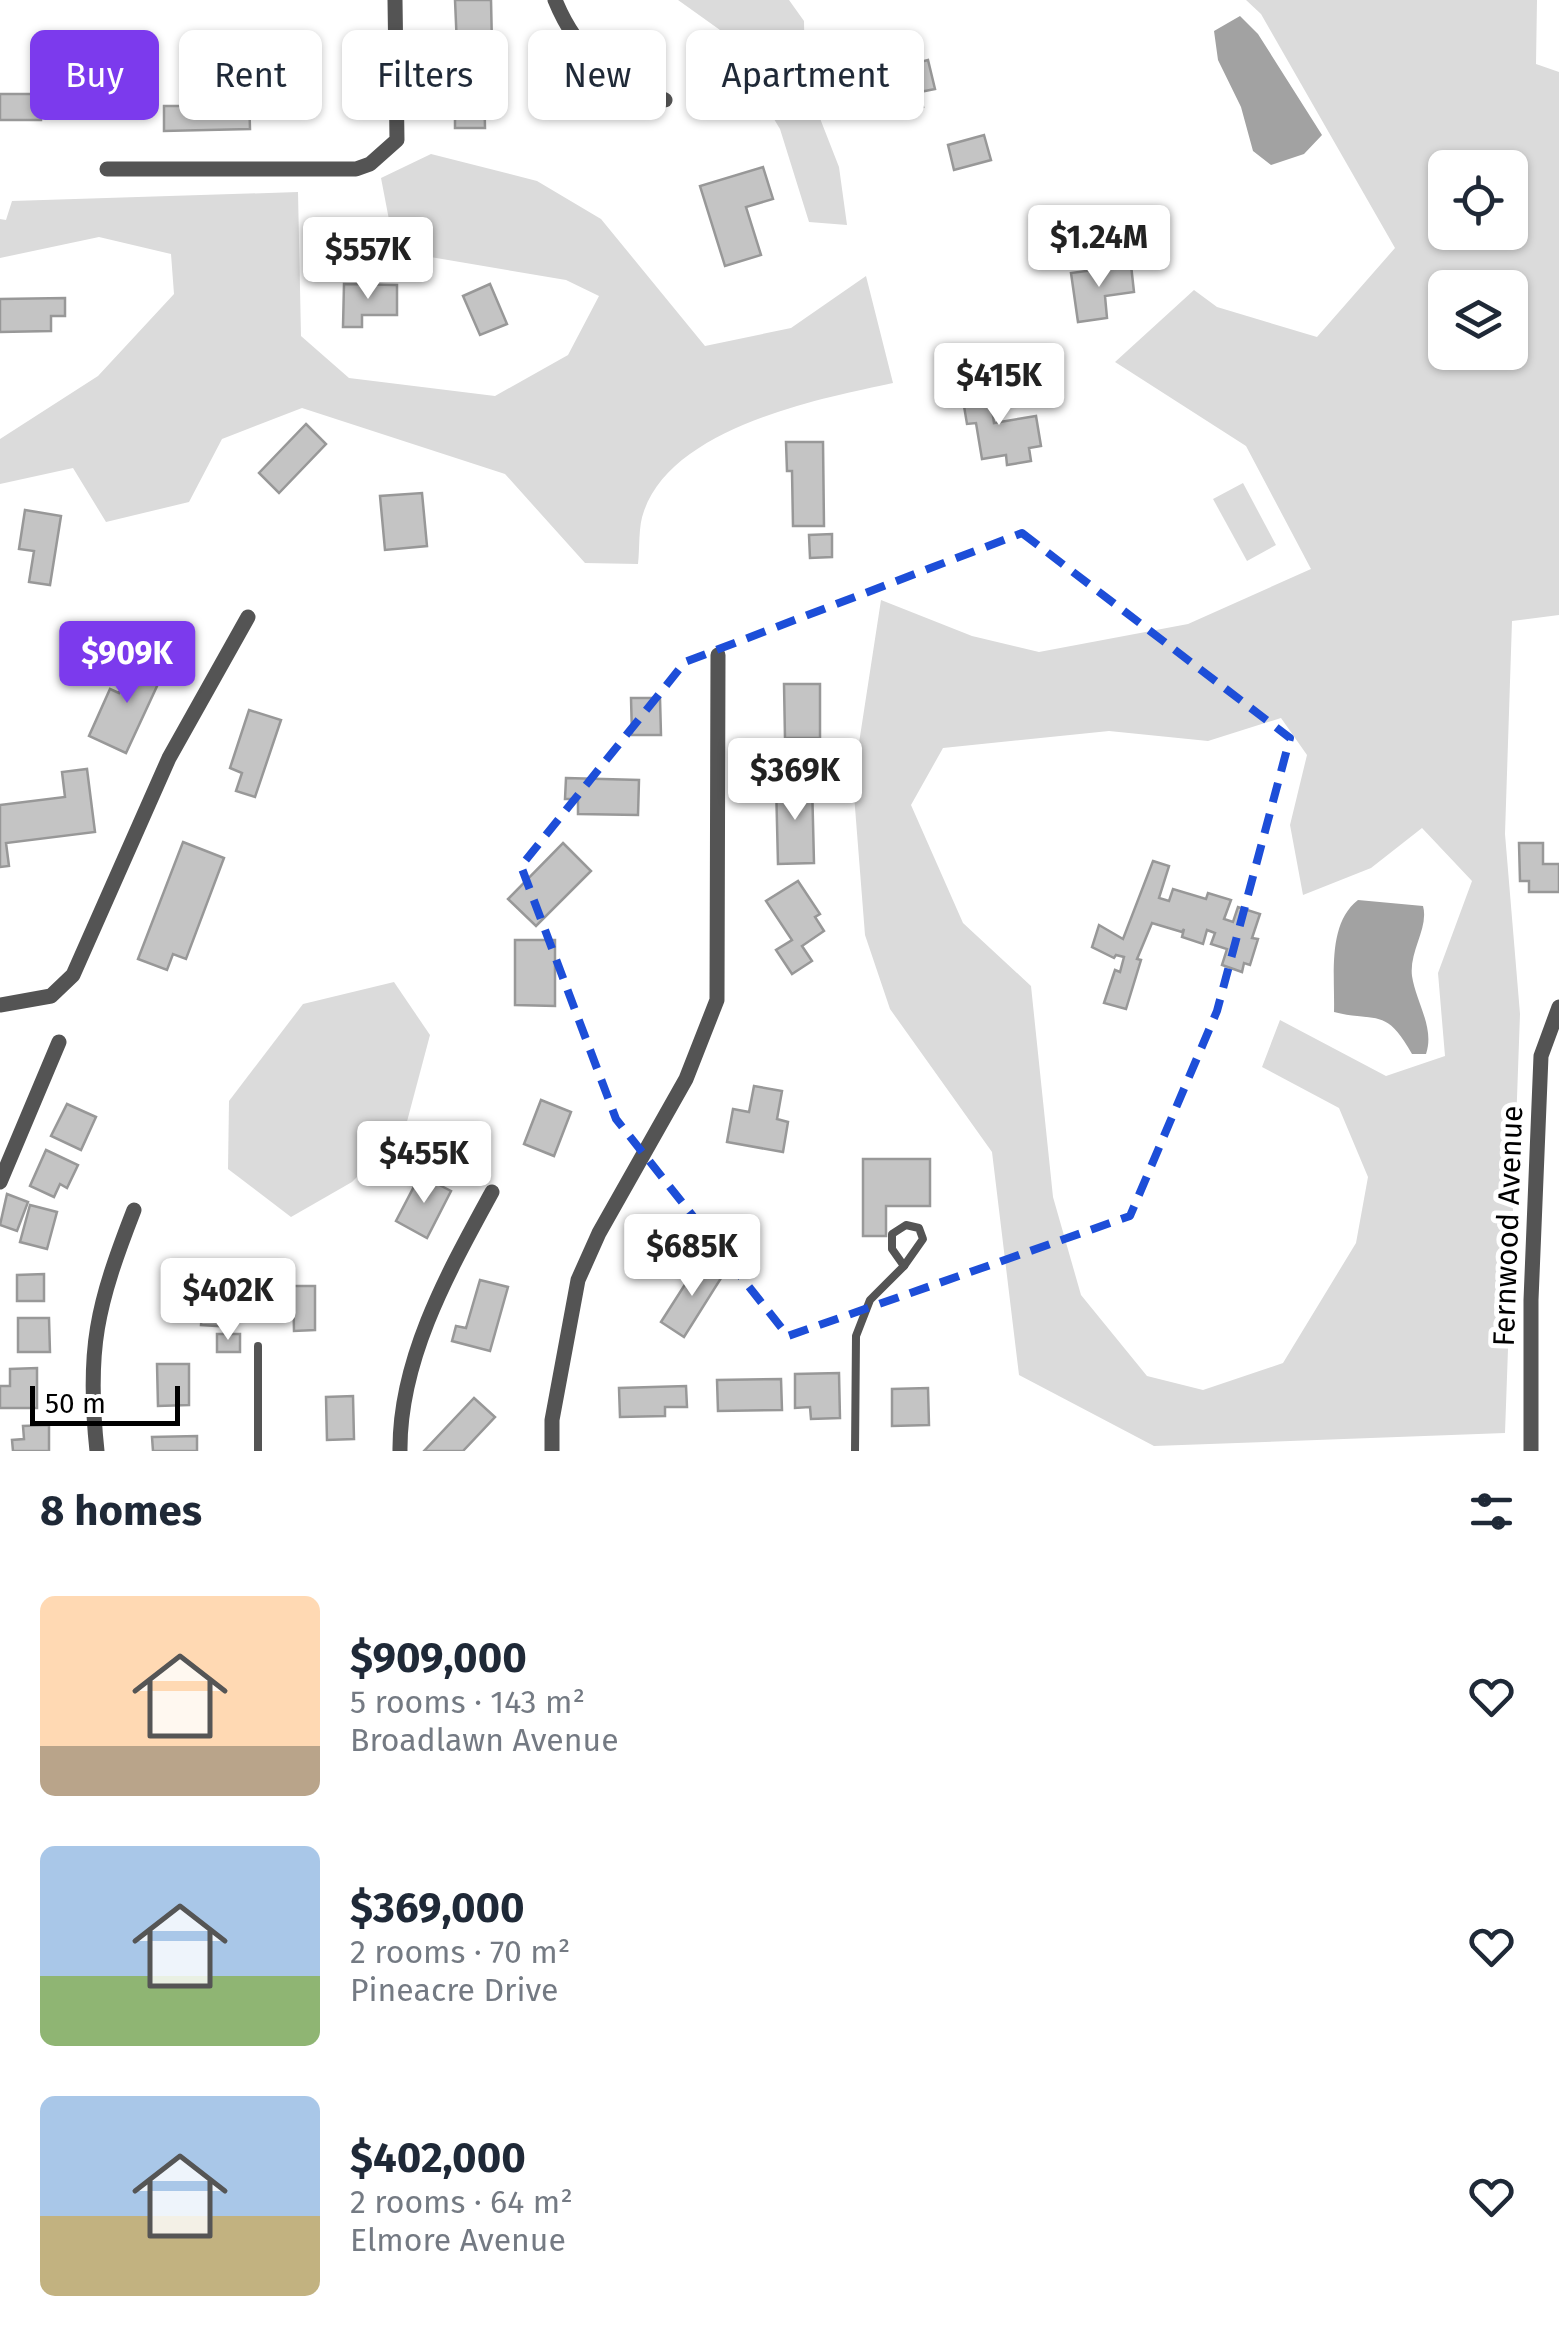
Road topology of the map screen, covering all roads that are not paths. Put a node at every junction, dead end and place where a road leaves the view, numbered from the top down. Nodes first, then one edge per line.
1 (396, 0) edge
2 (555, 0) edge
3 (568, 30) edge
4 (107, 169) dead end
5 (248, 617) dead end
6 (718, 655) dead end
7 (0, 1005) edge
8 (1559, 1007) edge
9 (59, 1042) dead end
10 (0, 1182) edge
11 (492, 1192) dead end
12 (134, 1210) dead end
13 (904, 1266) junction
14 (258, 1346) dead end
15 (97, 1451) edge
16 (258, 1451) edge
17 (400, 1451) edge
18 (552, 1451) edge
19 (855, 1451) edge
20 (1531, 1451) edge

1 - 4 street
2 - 3 street
5 - 7 street
6 - 18 street
8 - 20 street, Fernwood Avenue
9 - 10 street
11 - 17 street
12 - 15 street
13 - 13 lane
13 - 19 lane
14 - 16 lane

